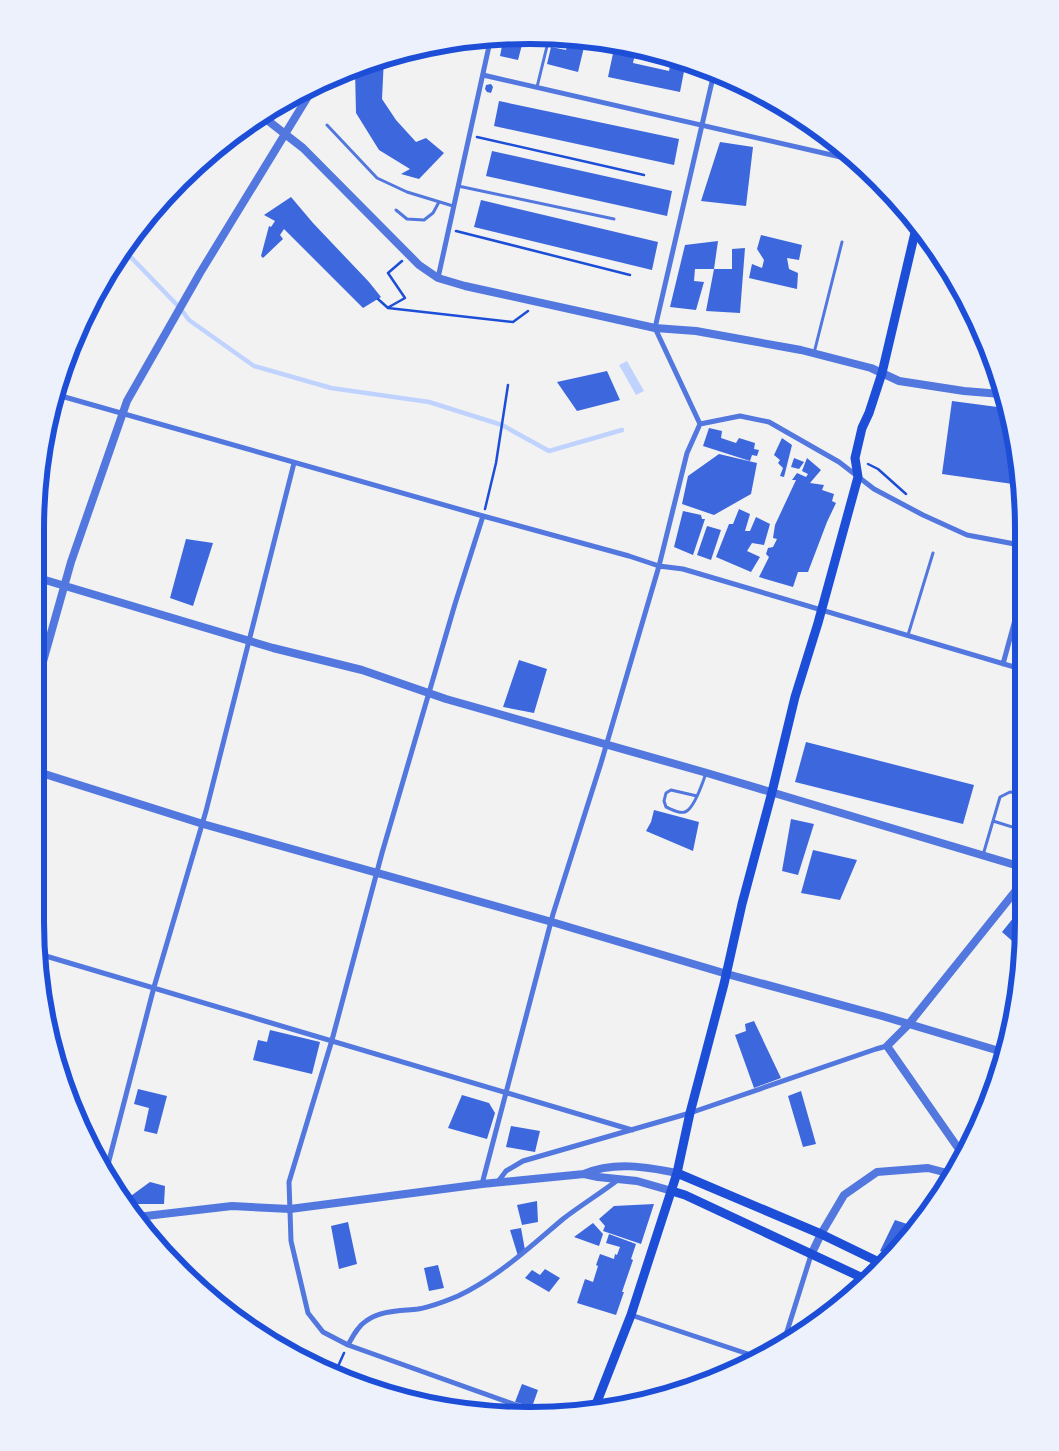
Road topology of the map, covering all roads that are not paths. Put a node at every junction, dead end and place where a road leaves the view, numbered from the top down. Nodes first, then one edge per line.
1 (547, 45) edge
2 (489, 46) edge
3 (483, 75) junction
4 (712, 80) edge
5 (536, 88) junction
6 (306, 99) edge
7 (268, 121) edge
8 (327, 125) dead end
9 (701, 126) junction
10 (286, 134) junction
11 (842, 157) edge
12 (458, 186) junction
13 (440, 202) junction
14 (454, 206) junction
15 (396, 210) dead end
16 (614, 219) dead end
17 (915, 234) edge
18 (842, 242) dead end
19 (438, 278) junction
20 (655, 328) junction
21 (814, 354) junction
22 (882, 373) junction
23 (996, 394) edge
24 (62, 396) edge
25 (123, 414) junction
26 (700, 424) junction
27 (294, 463) junction
28 (858, 477) junction
29 (483, 516) junction
30 (1015, 544) edge
31 (933, 554) dead end
32 (659, 566) junction
33 (44, 580) edge
34 (64, 586) junction
35 (822, 610) junction
36 (1015, 619) edge
37 (908, 636) junction
38 (250, 640) junction
39 (44, 658) edge
40 (1002, 664) junction
41 (1015, 667) edge
42 (429, 694) junction
43 (606, 743) junction
44 (706, 773) junction
45 (44, 774) edge
46 (772, 792) junction
47 (1015, 793) edge
48 (697, 796) junction
49 (993, 822) junction
50 (203, 824) junction
51 (1015, 828) edge
52 (983, 856) junction
53 (1015, 865) edge
54 (377, 874) junction
55 (1015, 892) edge
56 (552, 922) junction
57 (45, 956) edge
58 (727, 974) junction
59 (154, 987) junction
60 (908, 1025) junction
61 (332, 1040) junction
62 (888, 1046) junction
63 (998, 1051) edge
64 (506, 1093) junction
65 (690, 1113) junction
66 (632, 1130) junction
67 (958, 1148) edge
68 (108, 1163) edge
69 (945, 1172) edge
70 (678, 1173) junction
71 (584, 1174) junction
72 (619, 1179) junction
73 (496, 1183) junction
74 (482, 1184) junction
75 (672, 1191) junction
76 (290, 1208) junction
77 (143, 1216) edge
78 (821, 1234) junction
79 (812, 1255) junction
80 (877, 1261) edge
81 (860, 1277) edge
82 (631, 1315) junction
83 (787, 1333) edge
84 (348, 1345) junction
85 (750, 1354) edge
86 (597, 1402) edge
87 (521, 1407) edge

1 - 5 lane
2 - 3 street
3 - 5 street
3 - 12 street
4 - 9 street
5 - 9 street
6 - 10 street
7 - 10 street
8 - 13 lane
9 - 11 street
9 - 20 street
10 - 19 street
10 - 25 street
12 - 14 street
12 - 16 lane
13 - 14 lane
13 - 15 lane
14 - 19 street
17 - 22 main road
18 - 21 lane
19 - 20 street
20 - 21 street
20 - 26 street
21 - 22 street
22 - 23 street
22 - 28 main road
24 - 25 street
25 - 27 street
25 - 34 street
26 - 28 street
26 - 32 street
27 - 29 street
27 - 38 street
28 - 30 street
28 - 35 main road
29 - 32 street
29 - 42 street
31 - 37 lane
32 - 35 street
32 - 43 street
33 - 34 street
34 - 38 street
34 - 39 street
35 - 37 street
35 - 46 main road
36 - 40 street
37 - 40 street
38 - 42 street
38 - 50 street
40 - 41 street
42 - 43 street
42 - 54 street
43 - 44 street
43 - 56 street
44 - 46 street
44 - 48 lane
45 - 50 street
46 - 52 street
46 - 58 main road
47 - 49 lane
48 - 48 lane
49 - 51 lane
49 - 52 lane
50 - 54 street
50 - 59 street
52 - 53 street
54 - 56 street
54 - 61 street
55 - 60 street
56 - 58 street
56 - 64 street
57 - 59 street
58 - 60 street
58 - 65 main road
59 - 61 street
59 - 68 street
60 - 62 street
60 - 63 street
61 - 64 street
61 - 76 street
62 - 65 street
62 - 67 street
64 - 66 street
64 - 74 street
65 - 66 street
65 - 70 main road
66 - 73 street
69 - 78 street
70 - 71 street
70 - 75 main road
70 - 78 main road
71 - 72 street
71 - 73 street
72 - 75 street
72 - 84 street
73 - 74 street
74 - 76 street
75 - 79 main road
75 - 82 main road
76 - 77 street
76 - 84 street
78 - 79 street
78 - 80 main road
79 - 81 main road
79 - 83 street
82 - 85 street
82 - 86 main road
84 - 87 street

